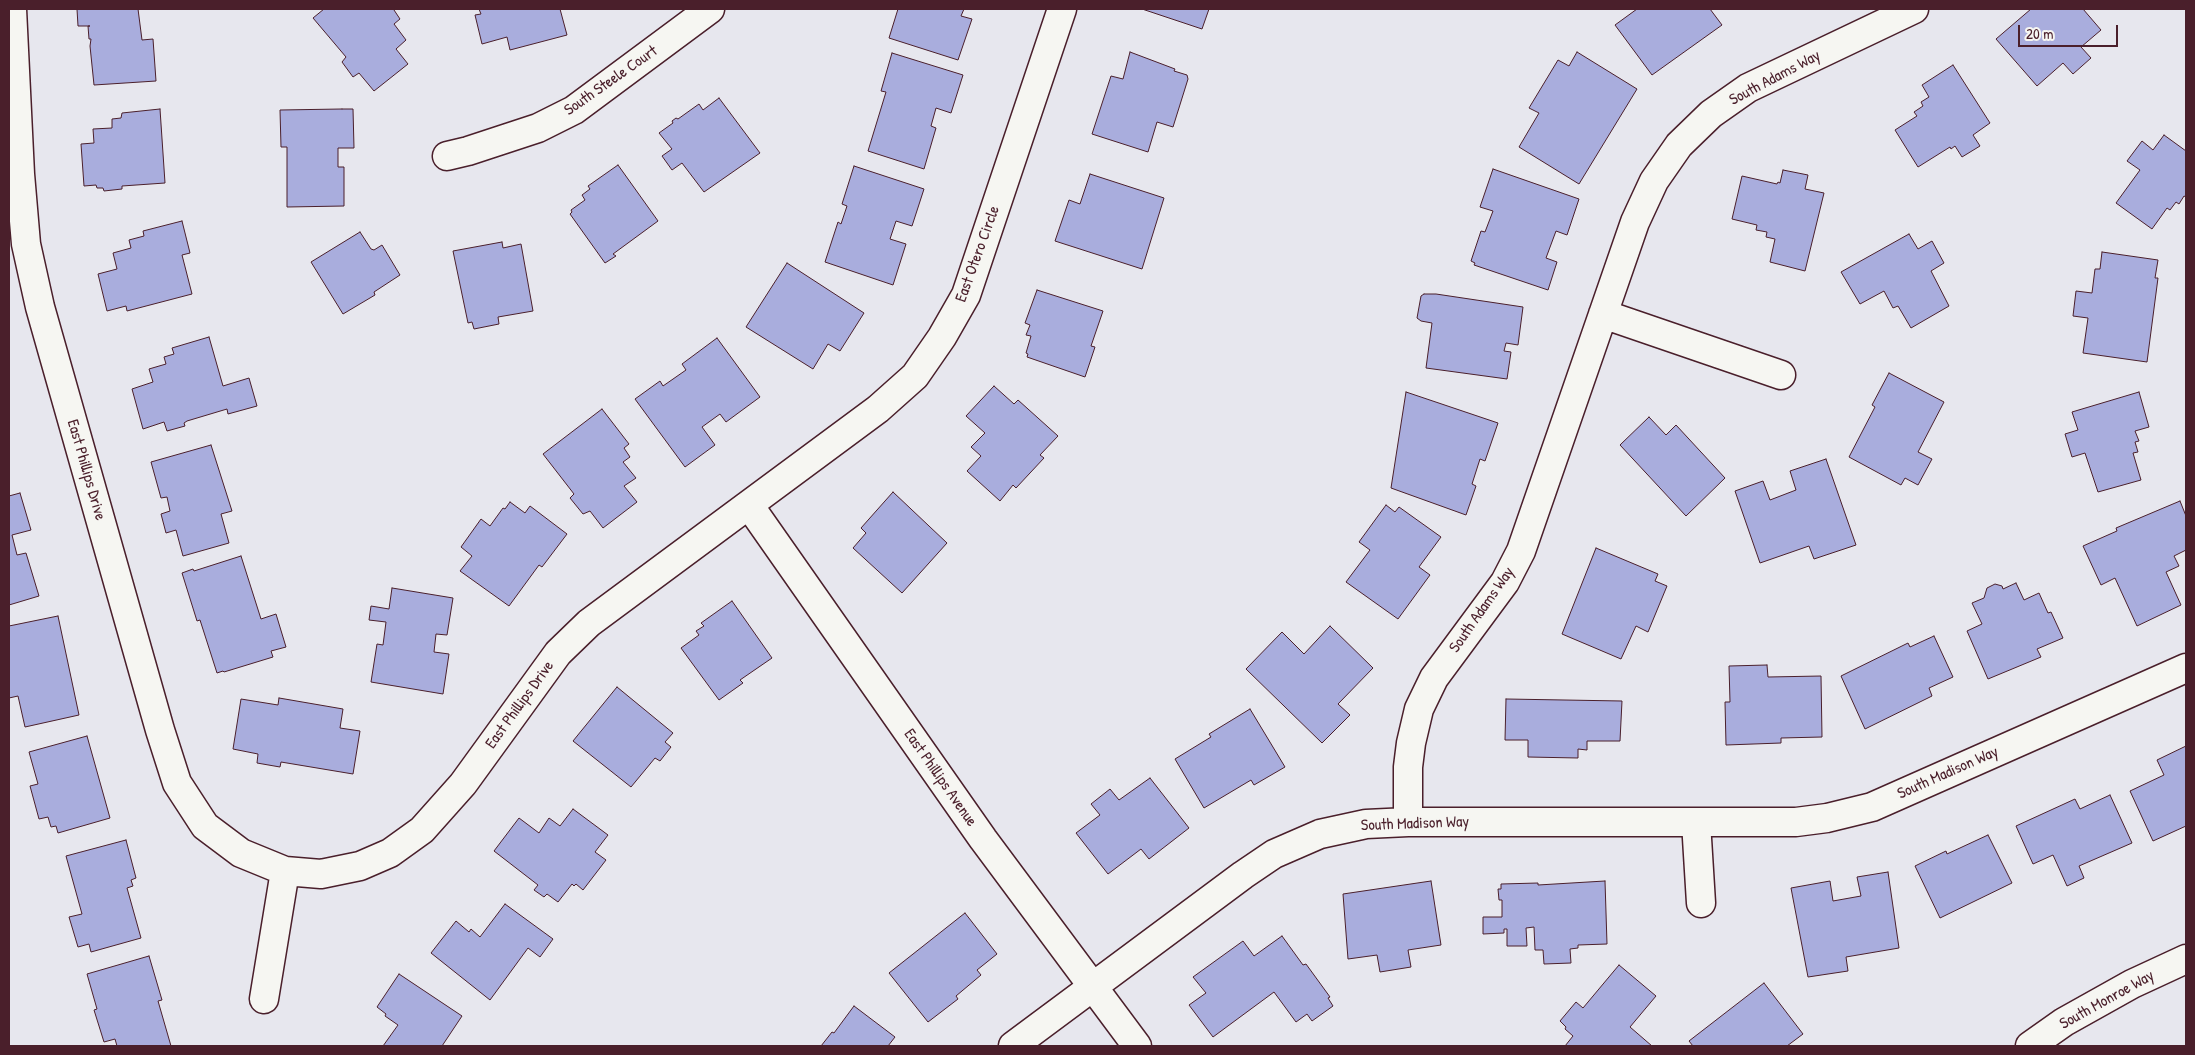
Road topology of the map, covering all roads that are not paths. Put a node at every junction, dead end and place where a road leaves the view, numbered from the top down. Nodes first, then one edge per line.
1 (12, 9) edge
2 (710, 9) edge
3 (1062, 9) edge
4 (1914, 9) edge
5 (447, 156) dead end
6 (1603, 314) junction
7 (1781, 375) dead end
8 (749, 505) junction
9 (2186, 668) edge
10 (1408, 822) junction
11 (1696, 822) junction
12 (285, 871) junction
13 (1702, 903) dead end
14 (2186, 959) edge
15 (1092, 986) junction
16 (264, 999) dead end
17 (1013, 1046) edge
18 (1137, 1046) edge
19 (2030, 1046) edge

1 - 12 street, East Phillips Drive
2 - 5 street, South Steele Court
3 - 8 street, East Otero Circle
4 - 6 street, South Adams Way
6 - 7 street
6 - 10 street, South Adams Way
8 - 12 street, East Phillips Drive
8 - 15 street, East Phillips Avenue
9 - 11 street, South Madison Way
10 - 11 street, South Madison Way
10 - 15 street, South Madison Way
11 - 13 street
12 - 16 street
14 - 19 street, South Monroe Way
15 - 17 street, South Madison Way
15 - 18 street, East Phillips Avenue

